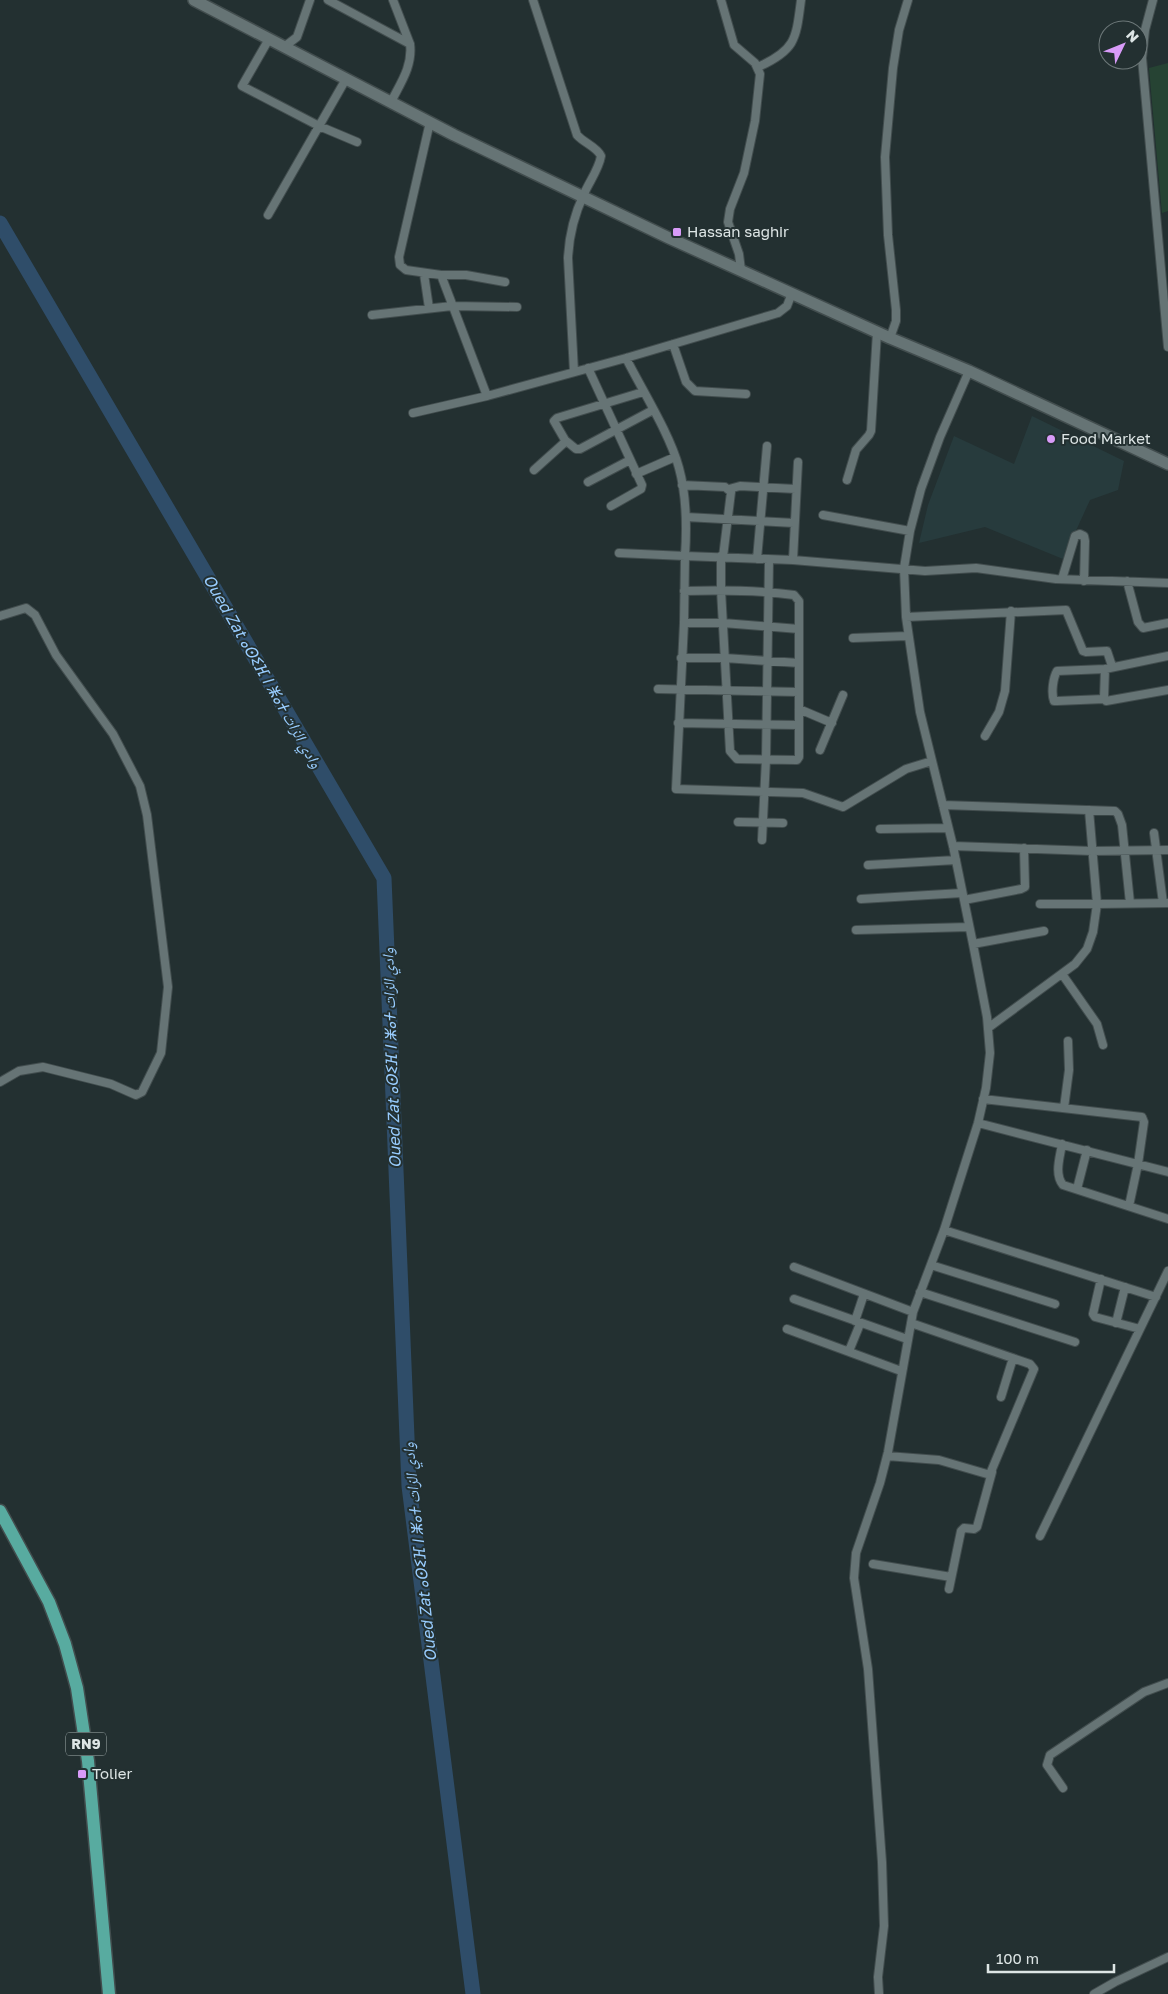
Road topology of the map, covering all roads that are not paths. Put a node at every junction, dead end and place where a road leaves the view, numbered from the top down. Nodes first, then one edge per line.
1 (194, 0) edge
2 (310, 0) edge
3 (328, 0) edge
4 (392, 0) edge
5 (533, 0) edge
6 (721, 0) edge
7 (801, 0) edge
8 (908, 0) edge
9 (1153, 0) edge
10 (269, 39) junction
11 (410, 44) junction
12 (284, 47) junction
13 (758, 67) junction
14 (346, 79) junction
15 (391, 102) junction
16 (430, 122) junction
17 (319, 126) junction
18 (357, 142) dead end
19 (582, 197) junction
20 (268, 215) dead end
21 (741, 270) junction
22 (424, 274) junction
23 (441, 275) junction
24 (505, 282) dead end
25 (792, 293) junction
26 (452, 306) junction
27 (517, 307) dead end
28 (429, 308) junction
29 (372, 315) dead end
30 (1167, 327) edge
31 (877, 332) junction
32 (890, 338) junction
33 (673, 344) junction
34 (1168, 347) edge
35 (626, 358) junction
36 (588, 368) junction
37 (969, 371) junction
38 (574, 372) junction
39 (643, 392) junction
40 (746, 394) dead end
41 (487, 396) junction
42 (604, 404) junction
43 (652, 410) junction
44 (412, 413) dead end
45 (616, 430) junction
46 (565, 440) junction
47 (767, 446) dead end
48 (675, 457) junction
49 (630, 460) junction
50 (798, 462) dead end
51 (1168, 464) edge
52 (534, 470) dead end
53 (636, 474) junction
54 (847, 480) dead end
55 (588, 482) dead end
56 (682, 485) junction
57 (764, 487) junction
58 (728, 489) junction
59 (796, 489) junction
60 (611, 506) dead end
61 (823, 515) dead end
62 (686, 517) junction
63 (727, 519) junction
64 (760, 521) junction
65 (794, 523) junction
66 (910, 531) junction
67 (618, 553) dead end
68 (685, 556) junction
69 (722, 556) junction
70 (757, 559) junction
71 (769, 560) junction
72 (793, 560) junction
73 (904, 568) junction
74 (1062, 579) junction
75 (1084, 580) junction
76 (1127, 581) junction
77 (1168, 583) edge
78 (721, 590) junction
79 (684, 591) junction
80 (768, 592) junction
81 (1011, 611) junction
82 (0, 616) edge
83 (906, 617) junction
84 (723, 623) junction
85 (1168, 623) edge
86 (684, 624) junction
87 (768, 626) junction
88 (799, 629) junction
89 (907, 636) junction
90 (853, 638) dead end
91 (1168, 656) edge
92 (681, 658) junction
93 (725, 658) junction
94 (767, 660) junction
95 (799, 663) junction
96 (1108, 668) junction
97 (658, 689) dead end
98 (680, 690) junction
99 (726, 690) junction
100 (1168, 690) edge
101 (767, 691) junction
102 (799, 692) junction
103 (843, 695) dead end
104 (1104, 699) junction
105 (799, 709) junction
106 (832, 722) junction
107 (678, 723) junction
108 (728, 723) junction
109 (766, 724) junction
110 (799, 726) junction
111 (985, 736) dead end
112 (820, 750) dead end
113 (766, 759) junction
114 (932, 761) junction
115 (764, 790) junction
116 (943, 805) junction
117 (1089, 810) junction
118 (738, 822) dead end
119 (763, 823) junction
120 (783, 823) dead end
121 (948, 828) junction
122 (880, 829) dead end
123 (1154, 833) dead end
124 (762, 840) dead end
125 (953, 846) junction
126 (1024, 848) junction
127 (1168, 850) edge
128 (1092, 851) junction
129 (1125, 851) junction
130 (1156, 851) junction
131 (956, 860) junction
132 (868, 865) dead end
133 (963, 896) junction
134 (861, 899) dead end
135 (1130, 903) junction
136 (1165, 903) edge
137 (1040, 904) dead end
138 (1097, 904) junction
139 (969, 927) junction
140 (856, 930) dead end
141 (1044, 931) dead end
142 (973, 944) junction
143 (1062, 974) junction
144 (988, 1028) junction
145 (1068, 1041) dead end
146 (1103, 1045) dead end
147 (0, 1082) edge
148 (984, 1099) junction
149 (1064, 1108) junction
150 (978, 1123) junction
151 (1062, 1144) junction
152 (1087, 1150) junction
153 (1138, 1164) junction
154 (1168, 1172) edge
155 (1077, 1189) junction
156 (1129, 1206) junction
157 (1168, 1218) edge
158 (944, 1230) junction
159 (931, 1265) junction
160 (794, 1267) dead end
161 (1168, 1272) edge
162 (1100, 1279) junction
163 (1125, 1287) junction
164 (920, 1292) junction
165 (864, 1294) junction
166 (1156, 1297) junction
167 (794, 1299) dead end
168 (1055, 1304) dead end
169 (913, 1312) junction
170 (1116, 1322) junction
171 (857, 1323) junction
172 (911, 1324) junction
173 (787, 1329) dead end
174 (1140, 1329) junction
175 (907, 1339) junction
176 (1075, 1342) dead end
177 (849, 1352) junction
178 (1014, 1358) junction
179 (901, 1371) junction
180 (1001, 1397) dead end
181 (887, 1456) junction
182 (992, 1472) junction
183 (0, 1511) edge
184 (1040, 1536) dead end
185 (873, 1564) dead end
186 (952, 1577) junction
187 (949, 1589) dead end
188 (1168, 1683) edge
189 (1063, 1788) dead end
190 (1168, 1957) edge
191 (109, 1994) edge
192 (879, 1994) edge
193 (1094, 1994) edge

1 - 10 street
2 - 12 street
3 - 11 street
4 - 11 street
5 - 19 street
6 - 13 street
7 - 13 street
8 - 32 street
9 - 30 street
10 - 12 street
10 - 17 street
11 - 15 street
12 - 14 street
13 - 21 street
14 - 15 street
14 - 17 street
15 - 16 street
16 - 19 street
16 - 22 street
17 - 18 street
17 - 20 street
19 - 21 street
19 - 38 street
21 - 25 street
22 - 23 street
22 - 28 street
23 - 24 street
23 - 26 street
25 - 31 street
25 - 33 street
26 - 27 street
26 - 28 street
26 - 41 street
28 - 29 street
30 - 34 street
31 - 32 street
31 - 54 street
32 - 37 street
33 - 35 street
33 - 40 street
35 - 36 street
35 - 39 street
36 - 38 street
36 - 42 street
37 - 51 street
37 - 66 street
38 - 41 street
39 - 42 street
39 - 43 street
41 - 44 street
42 - 45 street
42 - 46 street
43 - 45 street
43 - 48 street
45 - 46 street
45 - 49 street
46 - 52 street
47 - 57 street
48 - 53 street
48 - 56 street
49 - 53 street
49 - 55 street
50 - 59 street
53 - 60 street
56 - 58 street
56 - 62 street
57 - 58 street
57 - 59 street
57 - 64 street
58 - 63 street
59 - 65 street
61 - 66 street
62 - 63 street
62 - 68 street
63 - 64 street
63 - 69 street
64 - 65 street
64 - 70 street
65 - 72 street
66 - 73 street
67 - 68 street
68 - 69 street
68 - 79 street
69 - 70 street
69 - 78 street
70 - 71 street
71 - 72 street
71 - 80 street
72 - 73 street
73 - 74 street
73 - 83 street
74 - 75 street
74 - 75 street
75 - 76 street
76 - 77 street
76 - 85 street
78 - 79 street
78 - 80 street
78 - 84 street
79 - 86 street
80 - 87 street
80 - 88 street
81 - 83 street
81 - 96 street
81 - 111 street
82 - 147 street
83 - 89 street
84 - 86 street
84 - 87 street
84 - 93 street
86 - 92 street
87 - 88 street
87 - 94 street
88 - 95 street
89 - 90 street
89 - 114 street
91 - 96 street
92 - 93 street
92 - 98 street
93 - 94 street
93 - 99 street
94 - 95 street
94 - 101 street
95 - 102 street
96 - 104 street
96 - 104 street
97 - 98 street
98 - 99 street
98 - 107 street
99 - 101 street
99 - 108 street
100 - 104 street
101 - 102 street
101 - 109 street
102 - 105 street
103 - 106 street
105 - 106 street
105 - 110 street
106 - 112 street
107 - 108 street
107 - 115 street
108 - 109 street
108 - 113 street
109 - 110 street
109 - 113 street
110 - 113 street
113 - 115 street
114 - 115 street
114 - 116 street
115 - 119 street
116 - 117 street
116 - 121 street
117 - 128 street
117 - 129 street
118 - 119 street
119 - 120 street
119 - 124 street
121 - 122 street
121 - 125 street
123 - 130 street
125 - 126 street
125 - 131 street
126 - 128 street
126 - 133 street
127 - 130 street
128 - 129 street
128 - 138 street
129 - 130 street
129 - 135 street
130 - 136 street
131 - 132 street
131 - 133 street
133 - 134 street
133 - 139 street
135 - 136 street
135 - 138 street
137 - 138 street
138 - 143 street
139 - 140 street
139 - 142 street
141 - 142 street
142 - 144 street
143 - 144 street
143 - 146 street
144 - 148 street
145 - 149 street
148 - 149 street
148 - 150 street
149 - 153 street
150 - 151 street
150 - 158 street
151 - 152 street
151 - 155 street
152 - 153 street
152 - 155 street
153 - 154 street
153 - 156 street
155 - 156 street
156 - 157 street
158 - 159 street
158 - 162 street
159 - 164 street
159 - 168 street
160 - 165 street
161 - 166 street
162 - 163 street
162 - 170 street
163 - 166 street
163 - 170 street
164 - 169 street
164 - 176 street
165 - 169 street
165 - 171 street
166 - 174 street
167 - 171 street
169 - 172 street
170 - 174 street
171 - 175 street
171 - 177 street
172 - 175 street
172 - 178 street
173 - 177 street
174 - 184 street
175 - 179 street
177 - 179 street
178 - 180 street
178 - 182 street
179 - 181 street
181 - 182 street
181 - 192 street
182 - 186 street
183 - 191 main road, RN9
185 - 186 street
186 - 187 street
188 - 189 street
190 - 193 street

